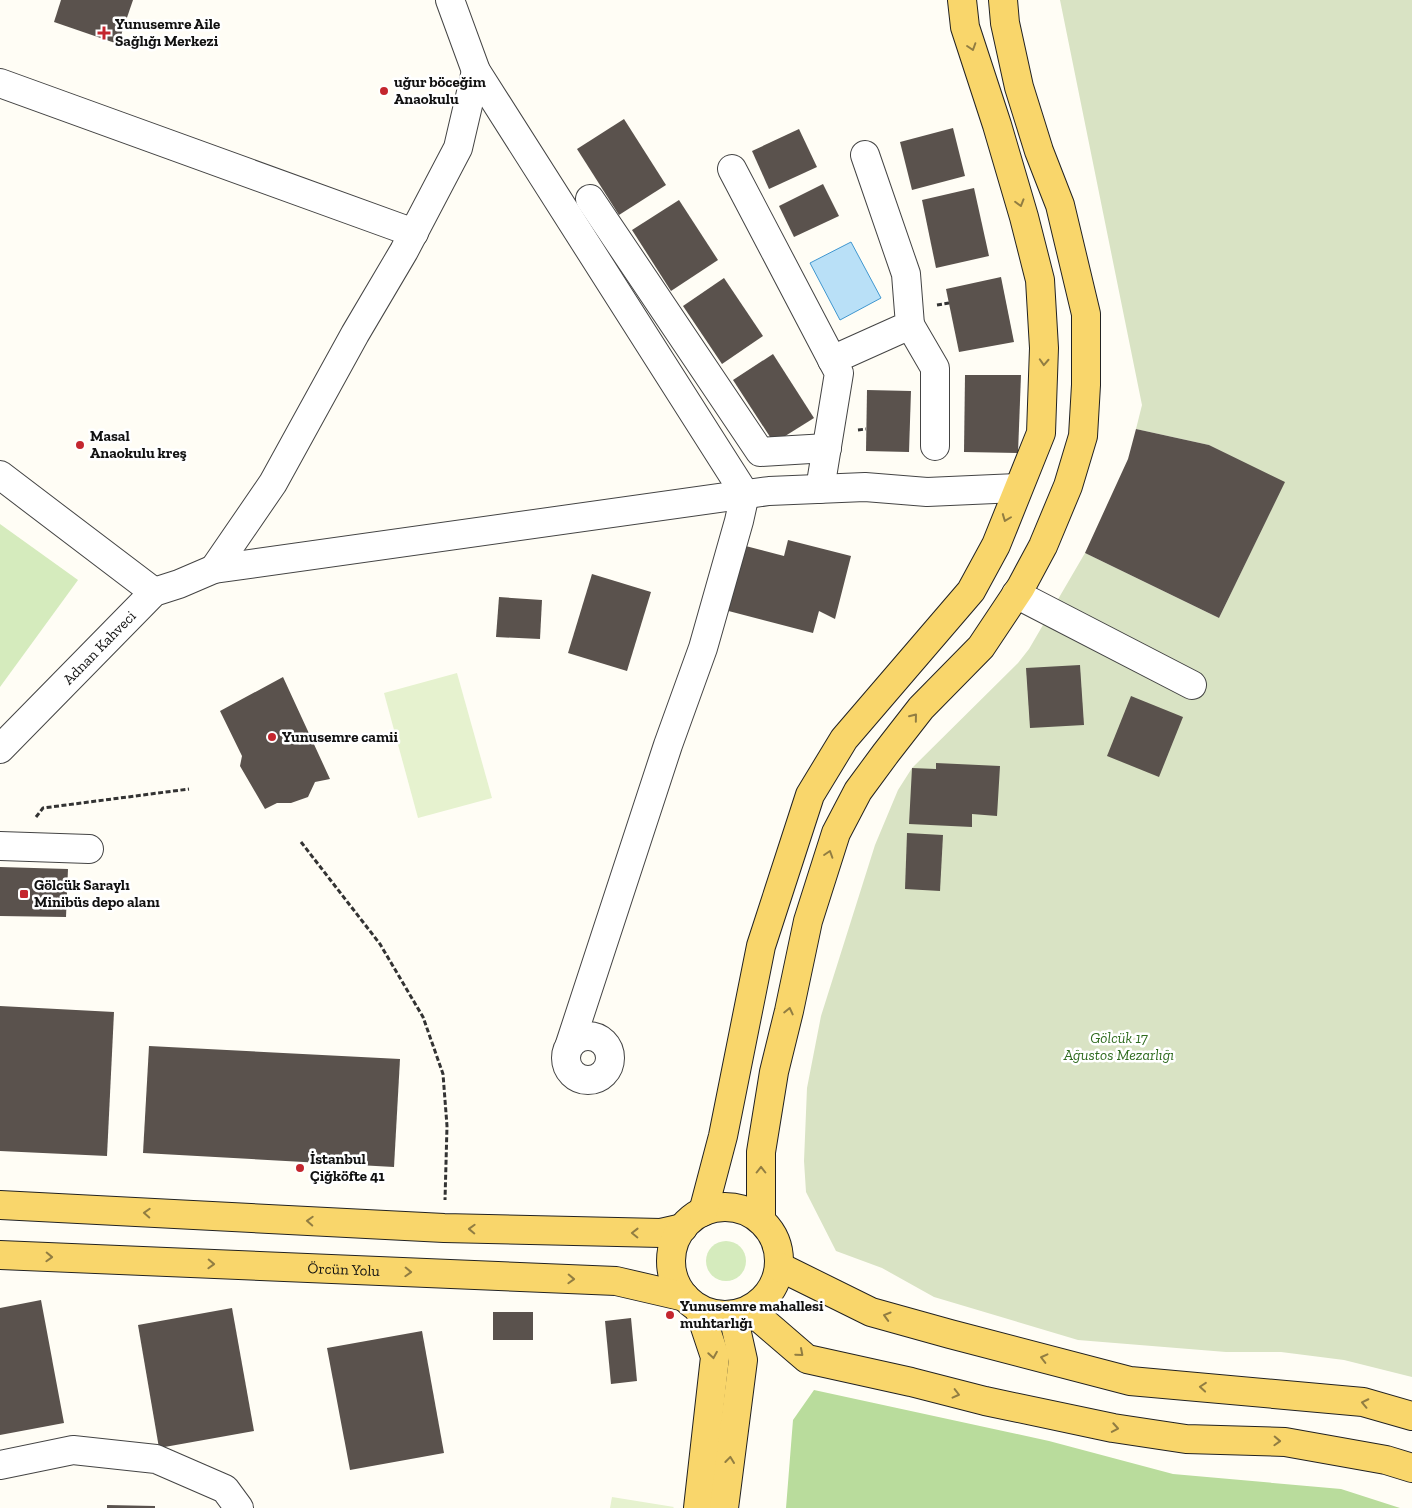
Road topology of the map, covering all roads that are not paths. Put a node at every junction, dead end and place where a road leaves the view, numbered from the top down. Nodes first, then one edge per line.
1 (450, 0) edge
2 (962, 0) edge
3 (1004, 0) edge
4 (476, 71) junction
5 (0, 83) edge
6 (865, 155) dead end
7 (732, 169) dead end
8 (590, 199) dead end
9 (414, 232) junction
10 (910, 325) junction
11 (832, 360) junction
12 (935, 446) dead end
13 (827, 448) junction
14 (0, 475) edge
15 (1017, 488) junction
16 (820, 489) junction
17 (745, 494) junction
18 (214, 569) junction
19 (154, 592) junction
20 (1016, 594) junction
21 (1192, 685) dead end
22 (0, 749) edge
23 (0, 846) edge
24 (89, 849) dead end
25 (570, 1044) dead end
26 (0, 1205) edge
27 (761, 1219) junction
28 (693, 1220) junction
29 (0, 1255) edge
30 (780, 1267) junction
31 (692, 1303) junction
32 (742, 1312) junction
33 (1412, 1416) edge
34 (0, 1465) edge
35 (1412, 1468) edge
36 (238, 1508) edge
37 (698, 1508) edge
38 (724, 1508) edge

1 - 4 street
2 -> 15 main road
3 - 20 main road
4 - 9 street
4 - 17 street
5 - 9 street
6 - 10 street
7 - 11 street
8 - 13 street
9 - 18 street
10 - 11 street
10 - 12 street
11 - 13 street
13 - 16 street
14 - 19 street
15 - 16 street, Adnan Kahveci
15 -> 28 main road
16 - 17 street, Adnan Kahveci
17 - 18 street, Adnan Kahveci
17 - 25 street
18 - 19 street, Adnan Kahveci
19 - 22 street, Adnan Kahveci
20 - 21 street
27 -> 20 main road
23 - 24 street
28 -> 26 main road
27 - 28 main road
27 - 30 main road
28 - 31 main road
29 -> 31 main road, Örcün Yolu
30 - 32 main road
33 -> 30 main road
31 - 32 main road
31 -> 37 main road
32 -> 35 main road
38 -> 32 main road
34 - 36 street

